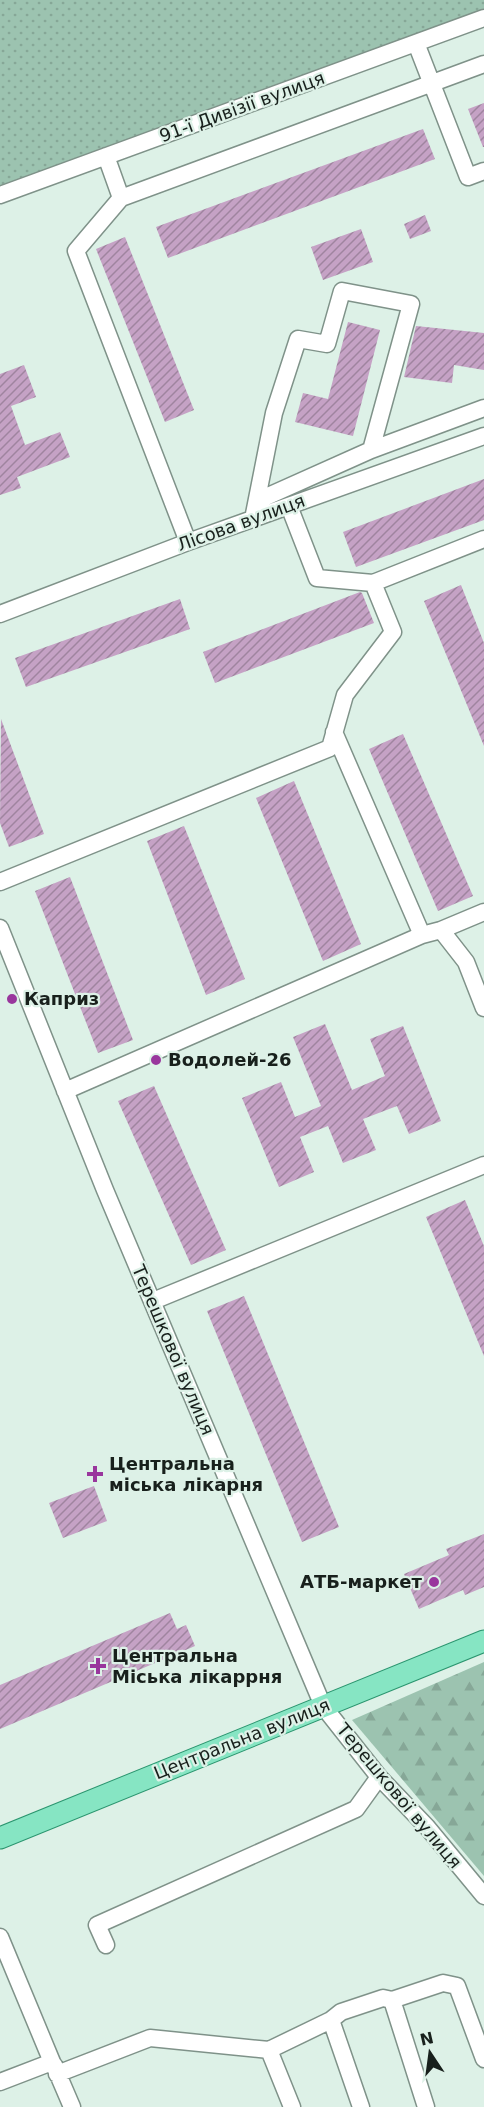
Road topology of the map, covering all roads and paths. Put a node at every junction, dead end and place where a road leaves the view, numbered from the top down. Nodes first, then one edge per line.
1 (484, 18) edge
2 (416, 43) junction
3 (484, 64) edge
4 (432, 83) junction
5 (106, 156) junction
6 (484, 171) edge
7 (0, 195) edge
8 (121, 198) junction
9 (484, 408) edge
10 (484, 436) edge
11 (371, 450) junction
12 (257, 501) junction
13 (289, 506) junction
14 (253, 519) junction
15 (484, 539) edge
16 (188, 542) junction
17 (373, 583) junction
18 (0, 614) edge
19 (334, 732) junction
20 (0, 882) edge
21 (484, 912) edge
22 (0, 928) edge
23 (441, 930) junction
24 (422, 935) junction
25 (484, 1008) edge
26 (65, 1091) junction
27 (484, 1165) edge
28 (153, 1300) junction
29 (484, 1641) edge
30 (323, 1706) junction
31 (379, 1777) junction
32 (0, 1838) edge
33 (484, 1896) edge
34 (0, 1937) edge
35 (106, 1945) dead end
36 (392, 2000) junction
37 (331, 2020) junction
38 (269, 2050) junction
39 (484, 2059) edge
40 (55, 2068) junction
41 (0, 2082) edge
42 (72, 2107) edge
43 (292, 2107) edge
44 (361, 2107) edge
45 (426, 2107) edge

1 - 2 street, 91-ї Дивізії вулиця
2 - 4 street
2 - 5 street, 91-ї Дивізії вулиця
3 - 4 street
4 - 6 street
4 - 8 street
5 - 7 street, 91-ї Дивізії вулиця
5 - 8 street
8 - 16 street
9 - 11 street
10 - 13 street, Лісова вулиця
11 - 12 street
11 - 12 street
12 - 14 street
13 - 14 street, Лісова вулиця
13 - 17 street
14 - 16 street, Лісова вулиця
15 - 17 street
16 - 18 street, Лісова вулиця
17 - 19 street
19 - 20 street
19 - 24 street
21 - 23 street
22 - 26 street, Терешкової вулиця
23 - 24 street
23 - 25 street
24 - 26 street
26 - 28 street, Терешкової вулиця
27 - 28 street
28 - 30 street, Терешкової вулиця
29 - 30 main road, Центральна вулиця
30 - 31 street, Терешкової вулиця
30 - 32 main road, Центральна вулиця
31 - 33 street, Терешкової вулиця
31 - 35 street
34 - 40 street
36 - 37 street
36 - 39 street
36 - 45 street
37 - 38 street
37 - 44 street
38 - 40 street
38 - 43 street
40 - 41 street
40 - 42 street

